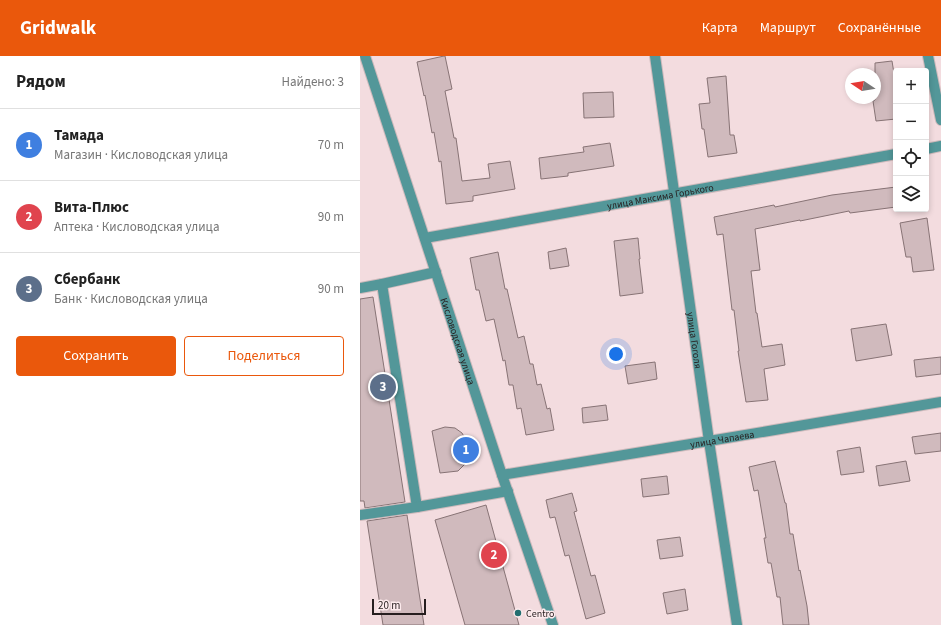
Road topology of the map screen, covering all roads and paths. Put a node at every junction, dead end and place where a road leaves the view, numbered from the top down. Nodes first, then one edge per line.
1 (365, 56) edge
2 (656, 56) edge
3 (928, 56) edge
4 (941, 120) edge
5 (941, 146) edge
6 (929, 148) edge
7 (893, 155) edge
8 (675, 193) junction
9 (425, 238) junction
10 (436, 272) junction
11 (382, 284) junction
12 (360, 288) edge
13 (941, 402) edge
14 (709, 441) junction
15 (502, 475) junction
16 (508, 491) junction
17 (417, 507) junction
18 (360, 515) edge
19 (553, 625) edge
20 (737, 625) edge

1 - 9 street, Кисловодская улица
2 - 8 street, улица Гоголя
3 - 4 street
5 - 6 street
7 - 8 street, улица Максима Горького
8 - 9 street, улица Максима Горького
8 - 14 street, улица Гоголя
9 - 10 street, Кисловодская улица
10 - 11 street
10 - 15 street, Кисловодская улица
11 - 12 street
11 - 17 street
13 - 14 street, улица Чапаева
14 - 15 street, улица Чапаева
14 - 20 street, улица Гоголя
15 - 16 street, Кисловодская улица
16 - 17 street
16 - 19 street, Кисловодская улица
17 - 18 street

